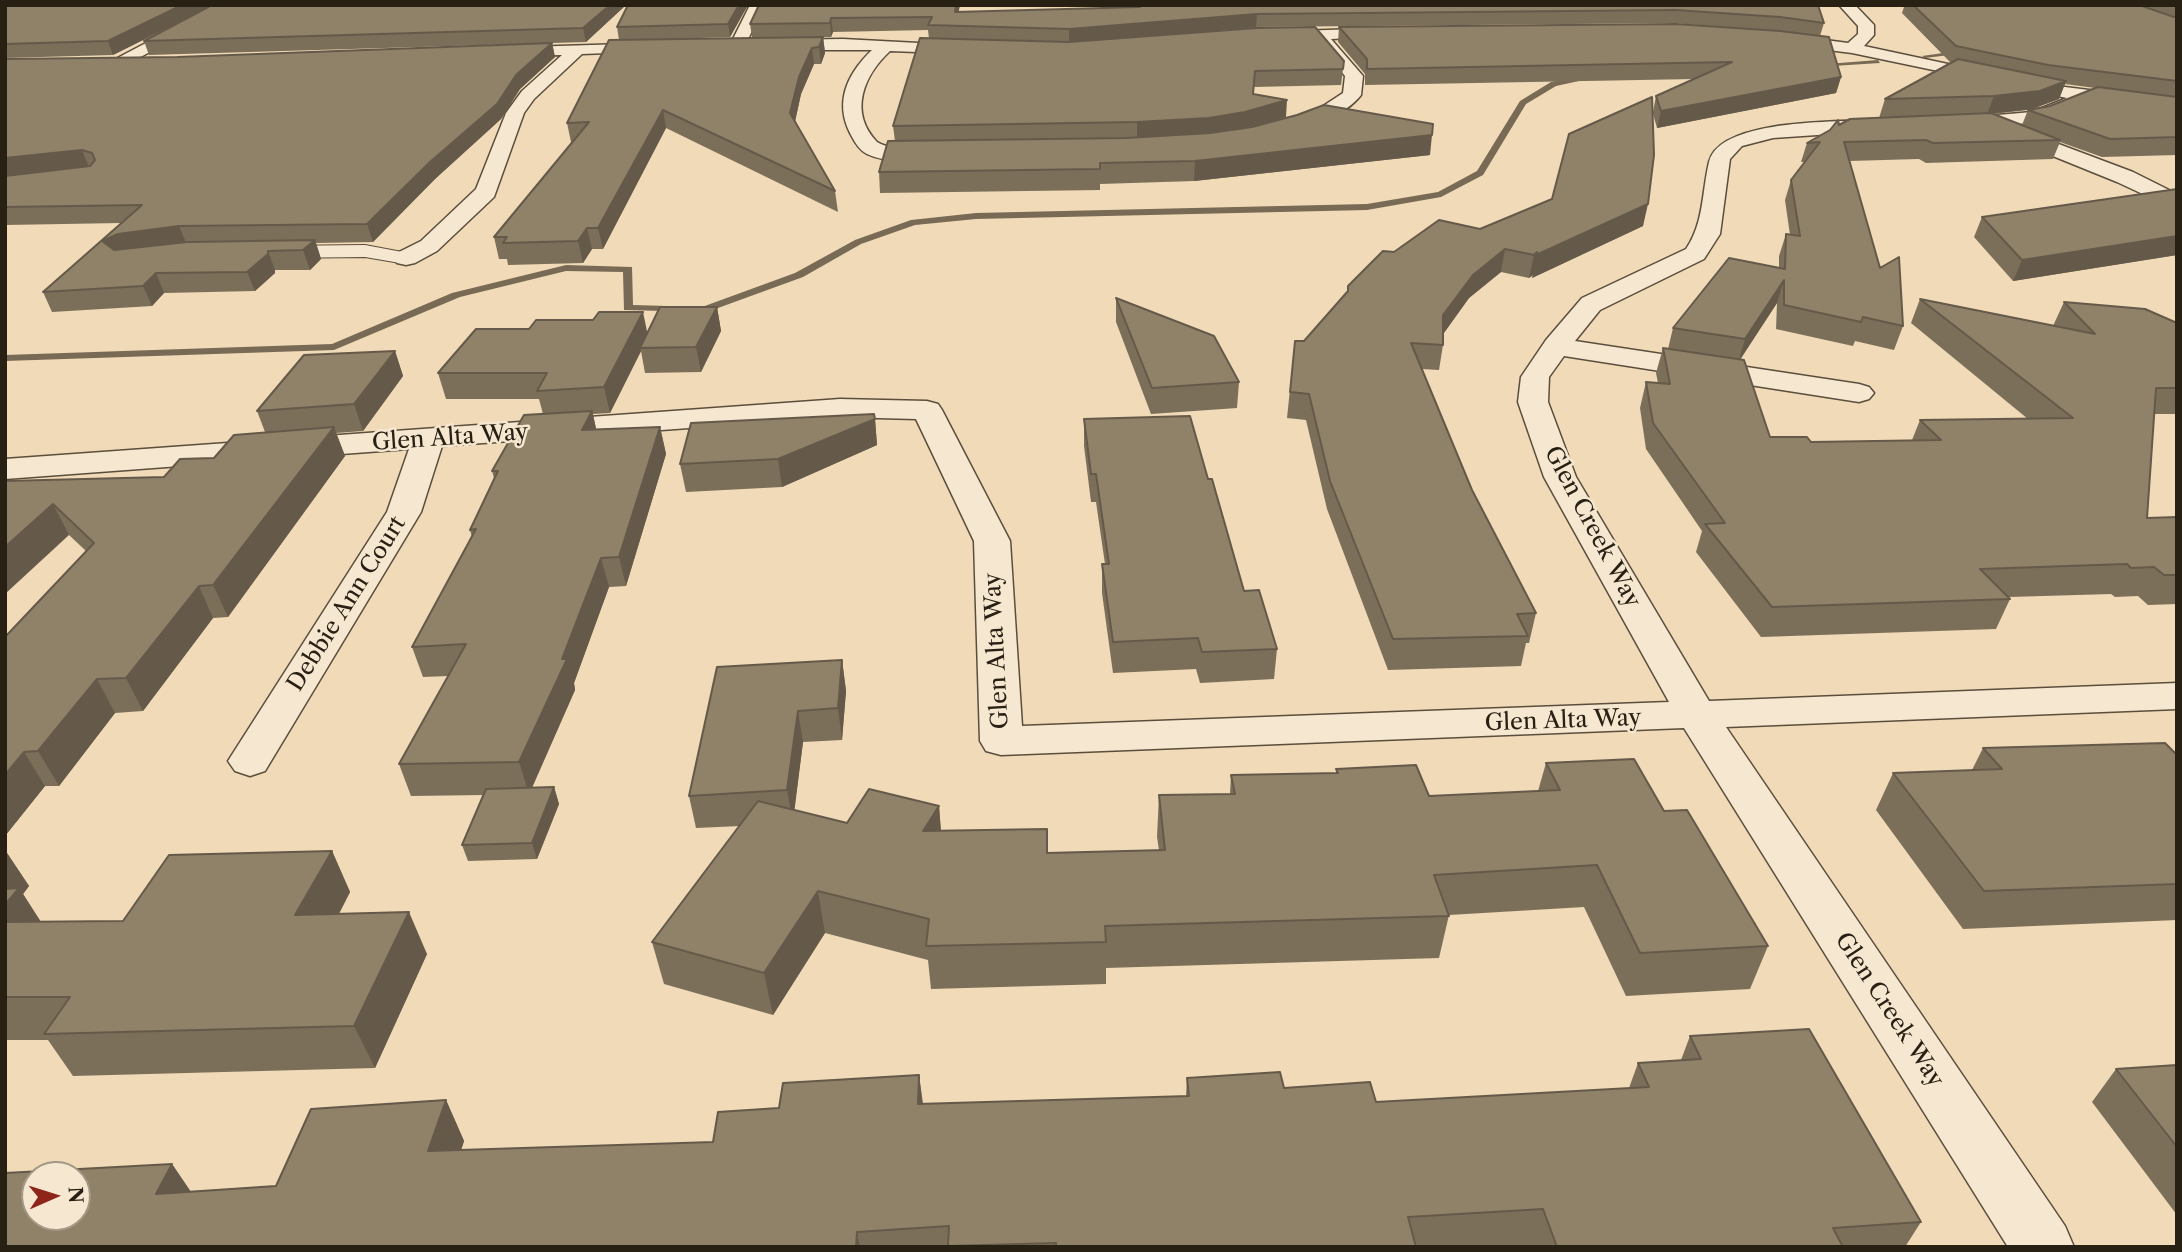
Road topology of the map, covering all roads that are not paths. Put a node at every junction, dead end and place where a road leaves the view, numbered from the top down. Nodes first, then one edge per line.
1 (230, 5) edge
2 (757, 5) edge
3 (1846, 5) edge
4 (1401, 33) edge
5 (1318, 34) junction
6 (1256, 35) edge
7 (1763, 37) edge
8 (887, 45) junction
9 (670, 48) edge
10 (1852, 48) junction
11 (987, 50) edge
12 (576, 51) junction
13 (483, 52) edge
14 (156, 64) edge
15 (2085, 97) junction
16 (2177, 107) edge
17 (1987, 123) junction
18 (1267, 133) edge
19 (960, 151) edge
20 (2177, 203) edge
21 (260, 252) edge
22 (406, 258) joint
23 (1556, 346) junction
24 (1859, 393) dead end
25 (428, 440) junction
26 (5, 469) edge
27 (2177, 696) edge
28 (1697, 715) junction
29 (250, 761) dead end
30 (2043, 1247) edge

1 - 14 street
2 - 8 street
3 - 10 street
4 - 5 street
5 - 6 street
5 - 18 street
7 - 10 street
8 - 11 street
8 - 19 street
9 - 12 street
10 - 15 street
12 - 13 street
12 - 22 street
15 - 16 street
15 - 17 street, Glen Creek Way
17 - 20 street
17 - 23 street, Glen Creek Way
21 - 22 lane
23 - 24 street
23 - 28 street, Glen Creek Way
25 - 26 street, Glen Alta Way
25 - 28 street, Glen Alta Way
25 - 29 street, Debbie Ann Court
27 - 28 street, Glen Alta Way
28 - 30 street, Glen Creek Way

